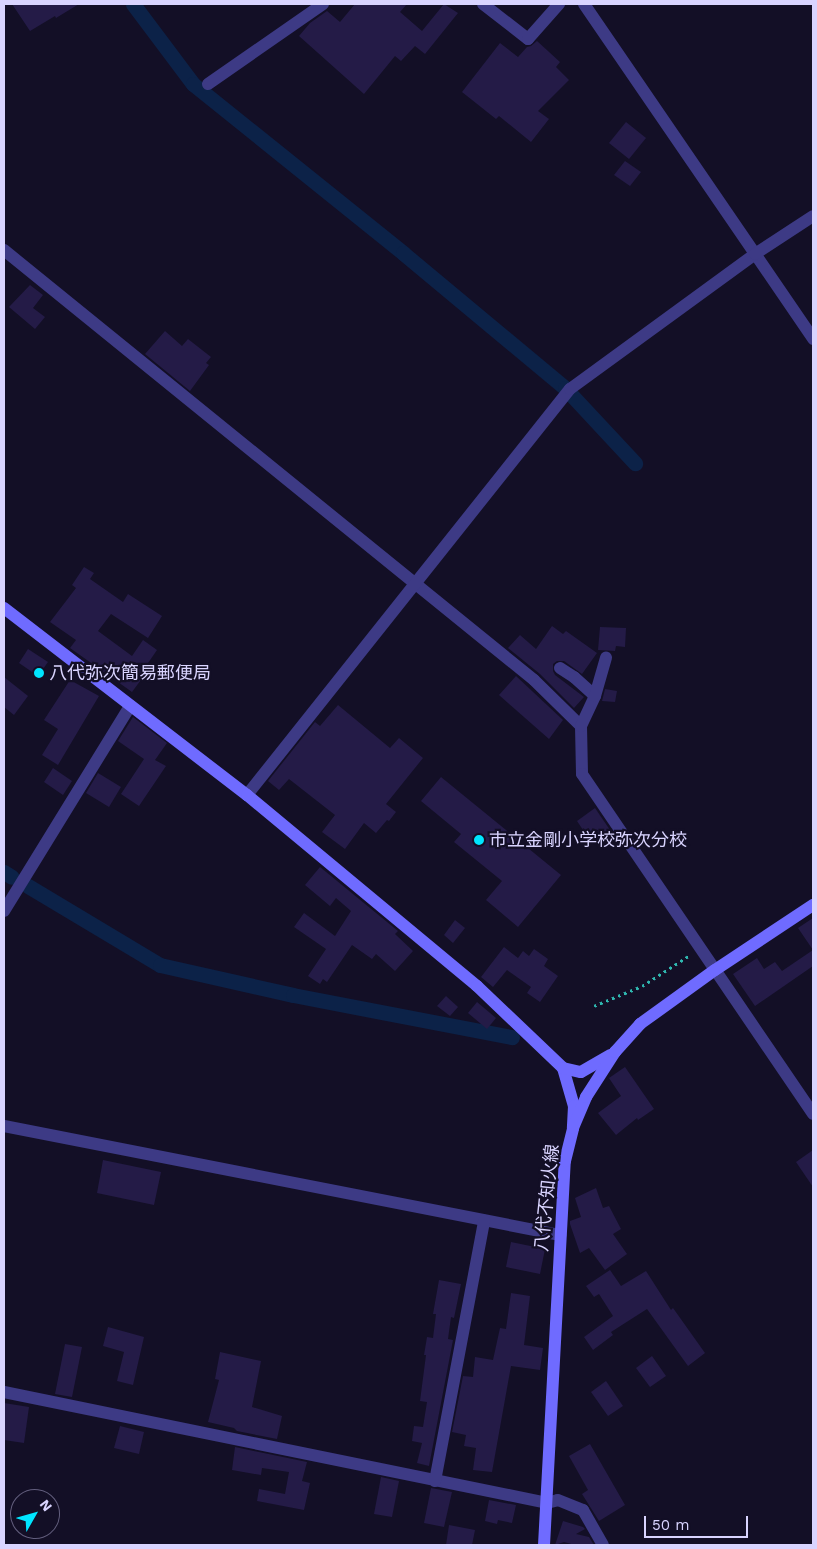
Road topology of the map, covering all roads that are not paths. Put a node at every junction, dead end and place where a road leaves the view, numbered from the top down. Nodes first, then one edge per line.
1 (323, 4) edge
2 (483, 4) edge
3 (559, 4) edge
4 (584, 4) edge
5 (208, 84) dead end
6 (813, 216) edge
7 (4, 250) edge
8 (756, 254) junction
9 (813, 339) edge
10 (414, 585) junction
11 (4, 608) edge
12 (606, 658) dead end
13 (560, 668) dead end
14 (595, 696) junction
15 (130, 706) junction
16 (581, 726) junction
17 (247, 795) junction
18 (813, 905) edge
19 (4, 911) edge
20 (715, 970) junction
21 (614, 1052) junction
22 (563, 1068) junction
23 (813, 1114) edge
24 (4, 1126) edge
25 (573, 1128) junction
26 (484, 1221) junction
27 (560, 1235) junction
28 (4, 1392) edge
29 (435, 1481) junction
30 (547, 1503) junction
31 (544, 1545) edge
32 (603, 1545) edge

1 - 5 street
2 - 3 street
4 - 8 street
6 - 8 street
7 - 10 street
8 - 9 street
8 - 10 street
10 - 16 street
10 - 17 street
11 - 15 street
12 - 14 street
13 - 14 street
14 - 16 street
15 - 17 street
15 - 19 street
16 - 20 street
17 - 22 street
18 - 20 street, 八代不知火線
20 - 21 street, 八代不知火線
20 - 23 street
21 - 22 street
21 - 25 street, 八代不知火線
22 - 25 street
24 - 26 street
25 - 27 street, 八代不知火線
26 - 27 street
26 - 29 street
27 - 30 street, 八代不知火線
28 - 29 street
29 - 30 street
30 - 31 street, 八代不知火線
30 - 32 street

